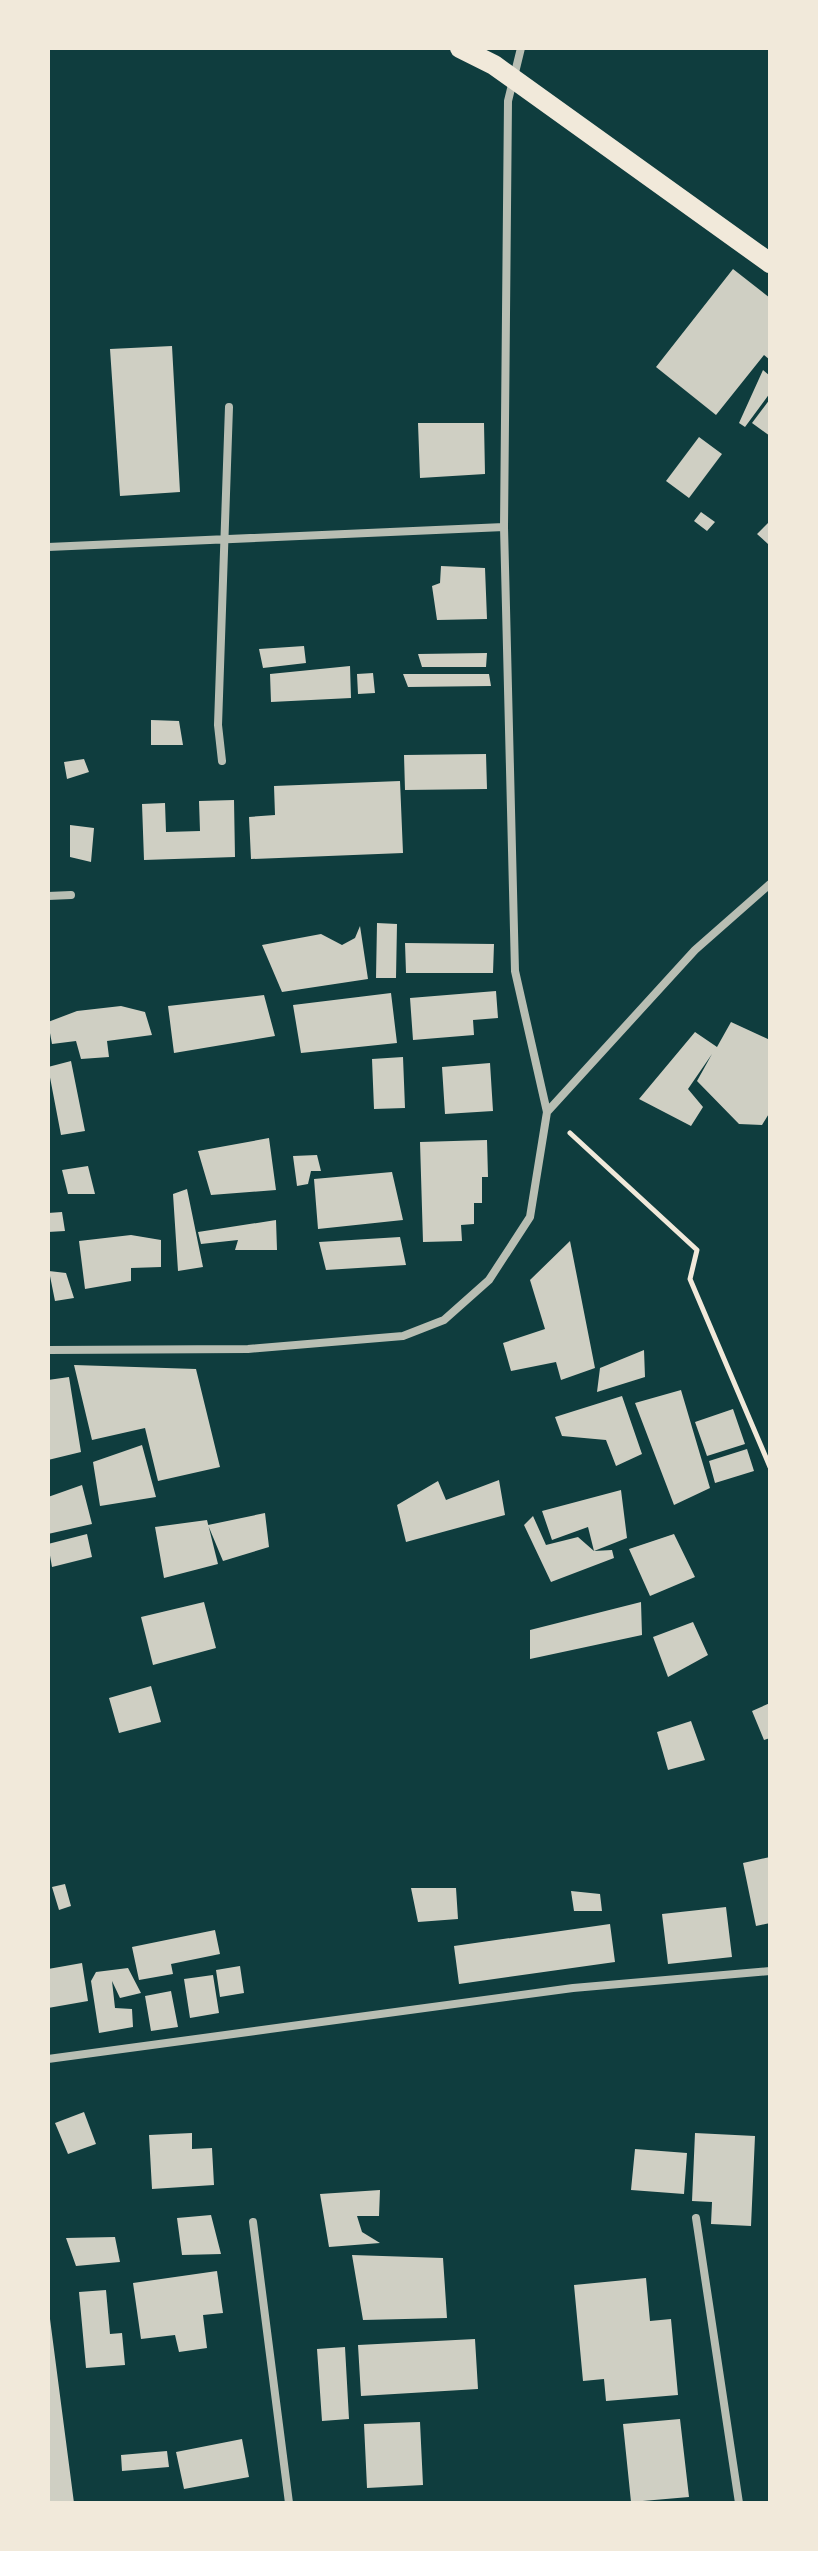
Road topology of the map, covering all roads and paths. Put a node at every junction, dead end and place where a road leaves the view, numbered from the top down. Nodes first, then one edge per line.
1 (460, 48) edge
2 (521, 48) edge
3 (513, 79) junction
4 (770, 263) edge
5 (229, 407) dead end
6 (504, 527) junction
7 (223, 542) junction
8 (48, 547) edge
9 (222, 761) dead end
10 (770, 884) edge
11 (71, 895) dead end
12 (48, 896) edge
13 (547, 1112) junction
14 (48, 1350) edge
15 (770, 1467) edge
16 (770, 1971) edge
17 (48, 2059) edge
18 (696, 2218) dead end
19 (253, 2222) dead end
20 (289, 2503) edge
21 (739, 2503) edge

1 - 3 main road
2 - 3 street
3 - 4 main road
3 - 6 street
5 - 7 street
6 - 7 street
6 - 13 street
7 - 8 street
7 - 9 street
10 - 13 street
11 - 12 street
13 - 14 street
13 - 15 path
16 - 17 street
18 - 21 street
19 - 20 street

